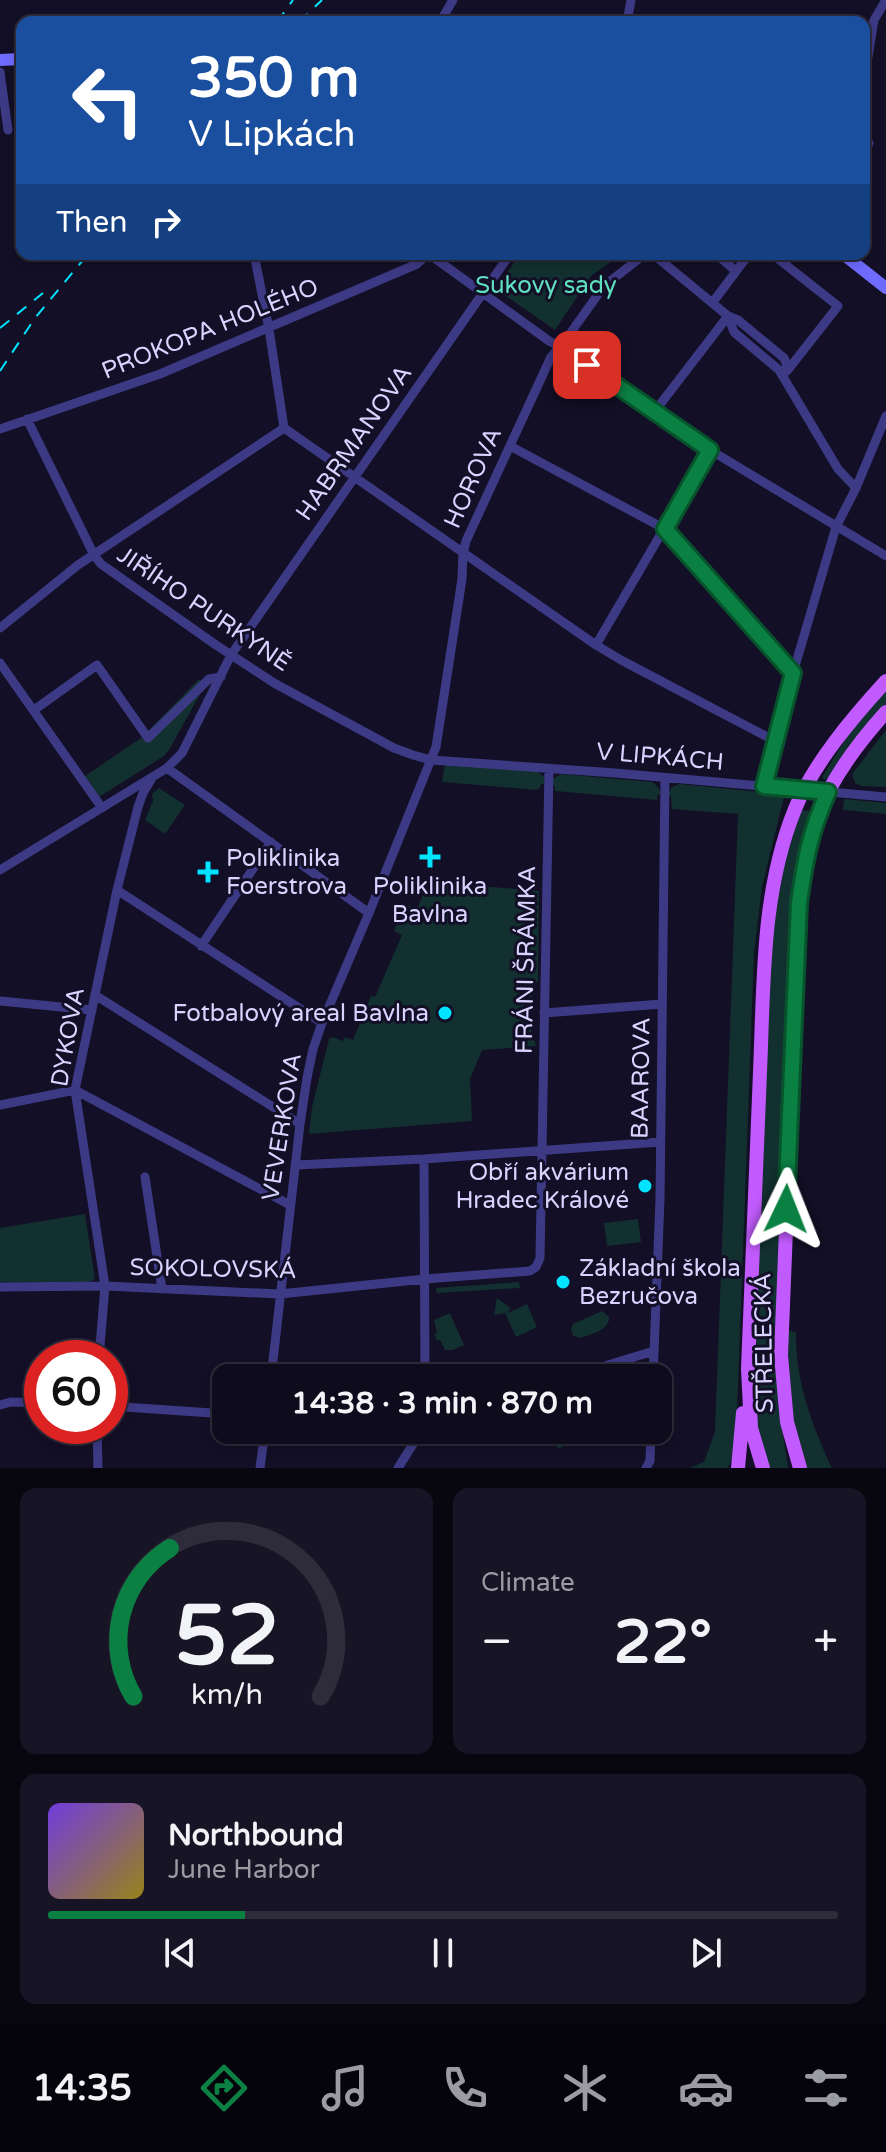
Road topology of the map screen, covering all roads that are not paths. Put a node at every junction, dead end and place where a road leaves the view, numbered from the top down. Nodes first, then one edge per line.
1 (886, 0) edge
2 (870, 44) edge
3 (0, 72) edge
4 (8, 130) dead end
5 (255, 260) edge
6 (422, 260) edge
7 (437, 260) edge
8 (506, 260) edge
9 (637, 260) edge
10 (660, 260) edge
11 (723, 260) edge
12 (744, 260) edge
13 (780, 260) edge
14 (851, 260) edge
15 (736, 271) junction
16 (886, 288) edge
17 (483, 293) junction
18 (713, 302) junction
19 (728, 316) junction
20 (269, 329) junction
21 (559, 346) junction
22 (783, 376) junction
23 (655, 411) junction
24 (886, 416) edge
25 (27, 419) junction
26 (284, 428) junction
27 (0, 429) edge
28 (510, 446) junction
29 (710, 450) junction
30 (354, 478) junction
31 (856, 488) junction
32 (836, 527) junction
33 (665, 529) junction
34 (463, 554) junction
35 (94, 555) junction
36 (886, 556) edge
37 (0, 628) edge
38 (596, 645) junction
39 (231, 655) junction
40 (0, 663) edge
41 (793, 673) junction
42 (221, 677) junction
43 (886, 681) edge
44 (34, 710) junction
45 (886, 712) edge
46 (775, 741) junction
47 (431, 760) junction
48 (167, 768) junction
49 (549, 769) junction
50 (152, 777) junction
51 (665, 778) junction
52 (764, 786) junction
53 (804, 790) junction
54 (828, 792) junction
55 (886, 797) edge
56 (102, 808) junction
57 (271, 842) junction
58 (0, 870) edge
59 (117, 890) junction
60 (369, 913) junction
61 (201, 946) junction
62 (95, 995) junction
63 (0, 1001) edge
64 (662, 1004) junction
65 (92, 1010) junction
66 (544, 1013) junction
67 (322, 1023) junction
68 (75, 1090) junction
69 (0, 1105) edge
70 (300, 1124) junction
71 (660, 1142) junction
72 (543, 1151) junction
73 (424, 1159) junction
74 (296, 1165) junction
75 (145, 1177) dead end
76 (290, 1205) junction
77 (425, 1279) junction
78 (105, 1286) junction
79 (0, 1287) edge
80 (162, 1289) junction
81 (280, 1294) junction
82 (100, 1340) edge
83 (654, 1351) junction
84 (272, 1364) edge
85 (425, 1364) edge
86 (611, 1364) edge
87 (654, 1364) edge
88 (748, 1369) junction
89 (24, 1402) edge
90 (0, 1405) edge
91 (128, 1407) edge
92 (212, 1413) edge
93 (97, 1444) edge
94 (263, 1444) edge
95 (413, 1444) edge
96 (650, 1444) edge
97 (648, 1464) edge
98 (98, 1468) edge
99 (260, 1468) edge
100 (398, 1468) edge
101 (738, 1468) edge
102 (763, 1468) edge
103 (797, 1468) edge

1 - 2 street
3 - 4 street
5 - 20 street
6 - 20 street, PROKOPA HOLÉHO
7 - 17 street
8 - 17 street, HABRMANOVA
9 - 21 street, HOROVA
10 - 18 street
11 - 15 street
12 - 15 street
13 - 22 street
14 - 16 street
15 - 18 street
17 - 21 street
17 - 30 street, HABRMANOVA
18 - 19 street
19 - 22 street
19 - 23 street
20 - 25 street, PROKOPA HOLÉHO
20 - 26 street
21 - 23 street
21 - 28 street, HOROVA
22 - 31 street
23 - 29 street
24 - 31 street
25 - 27 street, PROKOPA HOLÉHO
25 - 35 street, JIŘÍHO PURKYNĚ
26 - 30 street
26 - 35 street
28 - 33 street
28 - 34 street, HOROVA
29 - 32 street
29 - 33 street
30 - 34 street
30 - 39 street, HABRMANOVA
31 - 32 street
32 - 36 street
32 - 41 street
33 - 38 street
33 - 41 street
34 - 38 street
34 - 47 street, HOROVA
35 - 37 street
35 - 39 street, JIŘÍHO PURKYNĚ
38 - 46 street
39 - 42 street, HABRMANOVA
39 - 47 street, JIŘÍHO PURKYNĚ
40 - 44 street
41 - 46 street
42 - 44 street
42 - 48 street, HABRMANOVA
43 - 53 main road, STŘELECKÁ
44 - 56 street
45 - 54 main road, STŘELECKÁ
46 - 52 street
47 - 49 street, V LIPKÁCH
47 - 60 street, VEVERKOVA
48 - 50 street
48 - 57 street
49 - 51 street, V LIPKÁCH
49 - 66 street, FRÁNI ŠRÁMKA
50 - 56 street
50 - 59 street, DYKOVA
51 - 52 street, V LIPKÁCH
51 - 64 street, BAAROVA
52 - 53 street, V LIPKÁCH
53 - 54 street, V LIPKÁCH
53 - 88 main road, STŘELECKÁ
54 - 55 street, V LIPKÁCH
54 - 103 main road, STŘELECKÁ
56 - 58 street
57 - 60 street
57 - 61 street
59 - 61 street
59 - 62 street, DYKOVA
60 - 67 street, VEVERKOVA
61 - 67 street
62 - 65 street, DYKOVA
62 - 70 street
63 - 65 street
64 - 66 street
64 - 71 street, BAAROVA
65 - 68 street, DYKOVA
66 - 72 street, FRÁNI ŠRÁMKA
67 - 70 street, VEVERKOVA
68 - 69 street
68 - 76 street
68 - 78 street, DYKOVA
70 - 74 street, VEVERKOVA
71 - 72 street
71 - 83 street, BAAROVA
72 - 73 street
72 - 77 street, FRÁNI ŠRÁMKA
73 - 74 street
73 - 77 street
74 - 76 street, VEVERKOVA
75 - 80 street
76 - 81 street, VEVERKOVA
77 - 81 street, SOKOLOVSKÁ
77 - 85 street
78 - 79 street, SOKOLOVSKÁ
78 - 80 street, SOKOLOVSKÁ
78 - 82 street, DYKOVA
80 - 81 street, SOKOLOVSKÁ
81 - 84 street, VEVERKOVA
83 - 86 street
83 - 87 street, BAAROVA
88 - 101 main road, STŘELECKÁ
88 - 102 main road, STŘELECKÁ
89 - 90 street
91 - 92 street
93 - 98 street
94 - 99 street
95 - 100 street
96 - 97 street

